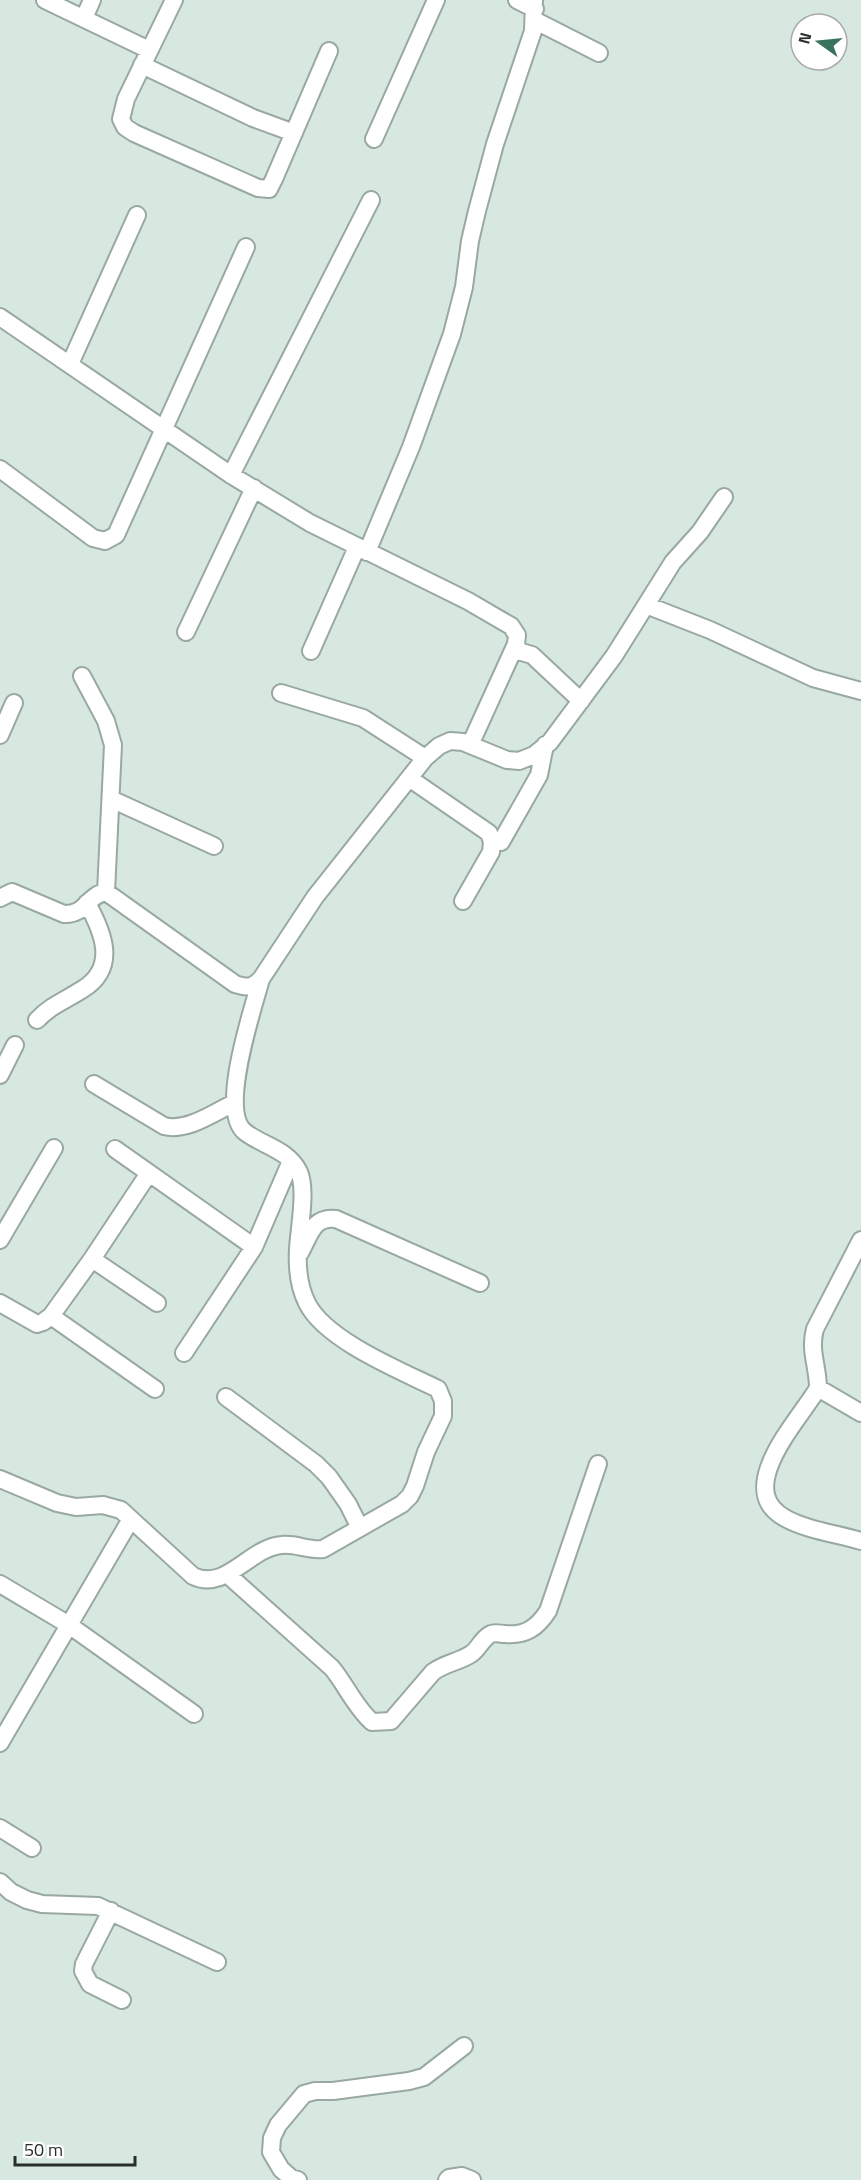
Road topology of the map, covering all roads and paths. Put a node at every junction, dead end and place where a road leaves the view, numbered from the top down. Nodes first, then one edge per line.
1 (45, 0) edge
2 (92, 0) edge
3 (174, 0) edge
4 (436, 0) edge
5 (517, 0) edge
6 (534, 10) edge
7 (84, 18) junction
8 (329, 51) dead end
9 (598, 53) dead end
10 (145, 58) junction
11 (294, 133) junction
12 (374, 139) dead end
13 (371, 200) dead end
14 (137, 215) dead end
15 (246, 247) dead end
16 (0, 317) edge
17 (70, 364) junction
18 (164, 428) junction
19 (0, 469) edge
20 (231, 475) junction
21 (254, 488) junction
22 (724, 497) dead end
23 (362, 549) junction
24 (646, 604) junction
25 (186, 632) dead end
26 (516, 644) junction
27 (311, 651) dead end
28 (82, 676) dead end
29 (861, 691) edge
30 (281, 693) dead end
31 (581, 701) junction
32 (14, 703) dead end
33 (0, 735) edge
34 (470, 745) junction
35 (545, 746) junction
36 (425, 758) junction
37 (409, 778) junction
38 (111, 799) junction
39 (501, 842) dead end
40 (214, 846) dead end
41 (106, 892) junction
42 (1, 895) edge
43 (463, 901) dead end
44 (87, 903) junction
45 (261, 979) junction
46 (37, 1020) dead end
47 (15, 1045) dead end
48 (0, 1075) edge
49 (94, 1084) dead end
50 (234, 1103) junction
51 (54, 1148) dead end
52 (115, 1149) dead end
53 (291, 1161) junction
54 (149, 1173) junction
55 (0, 1240) edge
56 (861, 1240) edge
57 (254, 1247) junction
58 (92, 1259) junction
59 (297, 1259) junction
60 (480, 1283) dead end
61 (0, 1303) edge
62 (157, 1303) dead end
63 (51, 1316) junction
64 (184, 1353) dead end
65 (818, 1388) junction
66 (155, 1389) dead end
67 (226, 1398) dead end
68 (861, 1413) edge
69 (598, 1464) dead end
70 (0, 1479) edge
71 (131, 1519) junction
72 (360, 1528) junction
73 (861, 1541) edge
74 (227, 1574) junction
75 (0, 1584) edge
76 (69, 1625) junction
77 (194, 1714) dead end
78 (0, 1743) edge
79 (0, 1828) edge
80 (32, 1848) dead end
81 (0, 1882) edge
82 (111, 1911) junction
83 (217, 1962) dead end
84 (122, 2000) dead end
85 (464, 2046) dead end
86 (298, 2180) edge
87 (447, 2180) edge
88 (472, 2180) edge

1 - 7 street
2 - 7 street
3 - 10 street
4 - 12 street
5 - 6 street
6 - 9 street
6 - 23 street
7 - 10 street
8 - 11 street
10 - 11 street
10 - 11 street
13 - 20 street
14 - 17 street
15 - 18 street
16 - 17 street
17 - 18 street
18 - 19 street
18 - 20 street
20 - 21 street
21 - 23 street
21 - 25 street
22 - 24 street
23 - 26 street
23 - 27 street
24 - 29 street
24 - 31 street
26 - 31 street
26 - 34 street
28 - 38 street
30 - 36 street
31 - 35 street
32 - 33 street
34 - 35 street
34 - 36 street
35 - 39 street
36 - 37 street
37 - 43 street
37 - 45 street
38 - 40 street
38 - 41 street
41 - 44 street
41 - 45 street
42 - 44 street
44 - 46 street
45 - 50 street
47 - 48 street
49 - 50 street
50 - 53 street
51 - 55 street
52 - 54 street
53 - 57 street
53 - 59 street
54 - 57 street
54 - 58 street
56 - 65 street
57 - 64 street
58 - 62 street
58 - 63 street
59 - 60 street
59 - 72 street
61 - 63 street
63 - 66 street
65 - 68 street
65 - 73 street
67 - 72 street
69 - 74 street
70 - 71 street
71 - 74 street
71 - 76 street
72 - 74 street
75 - 76 street
76 - 77 street
76 - 78 street
79 - 80 street
81 - 82 street
82 - 83 street
82 - 84 street
85 - 86 street
87 - 88 street

